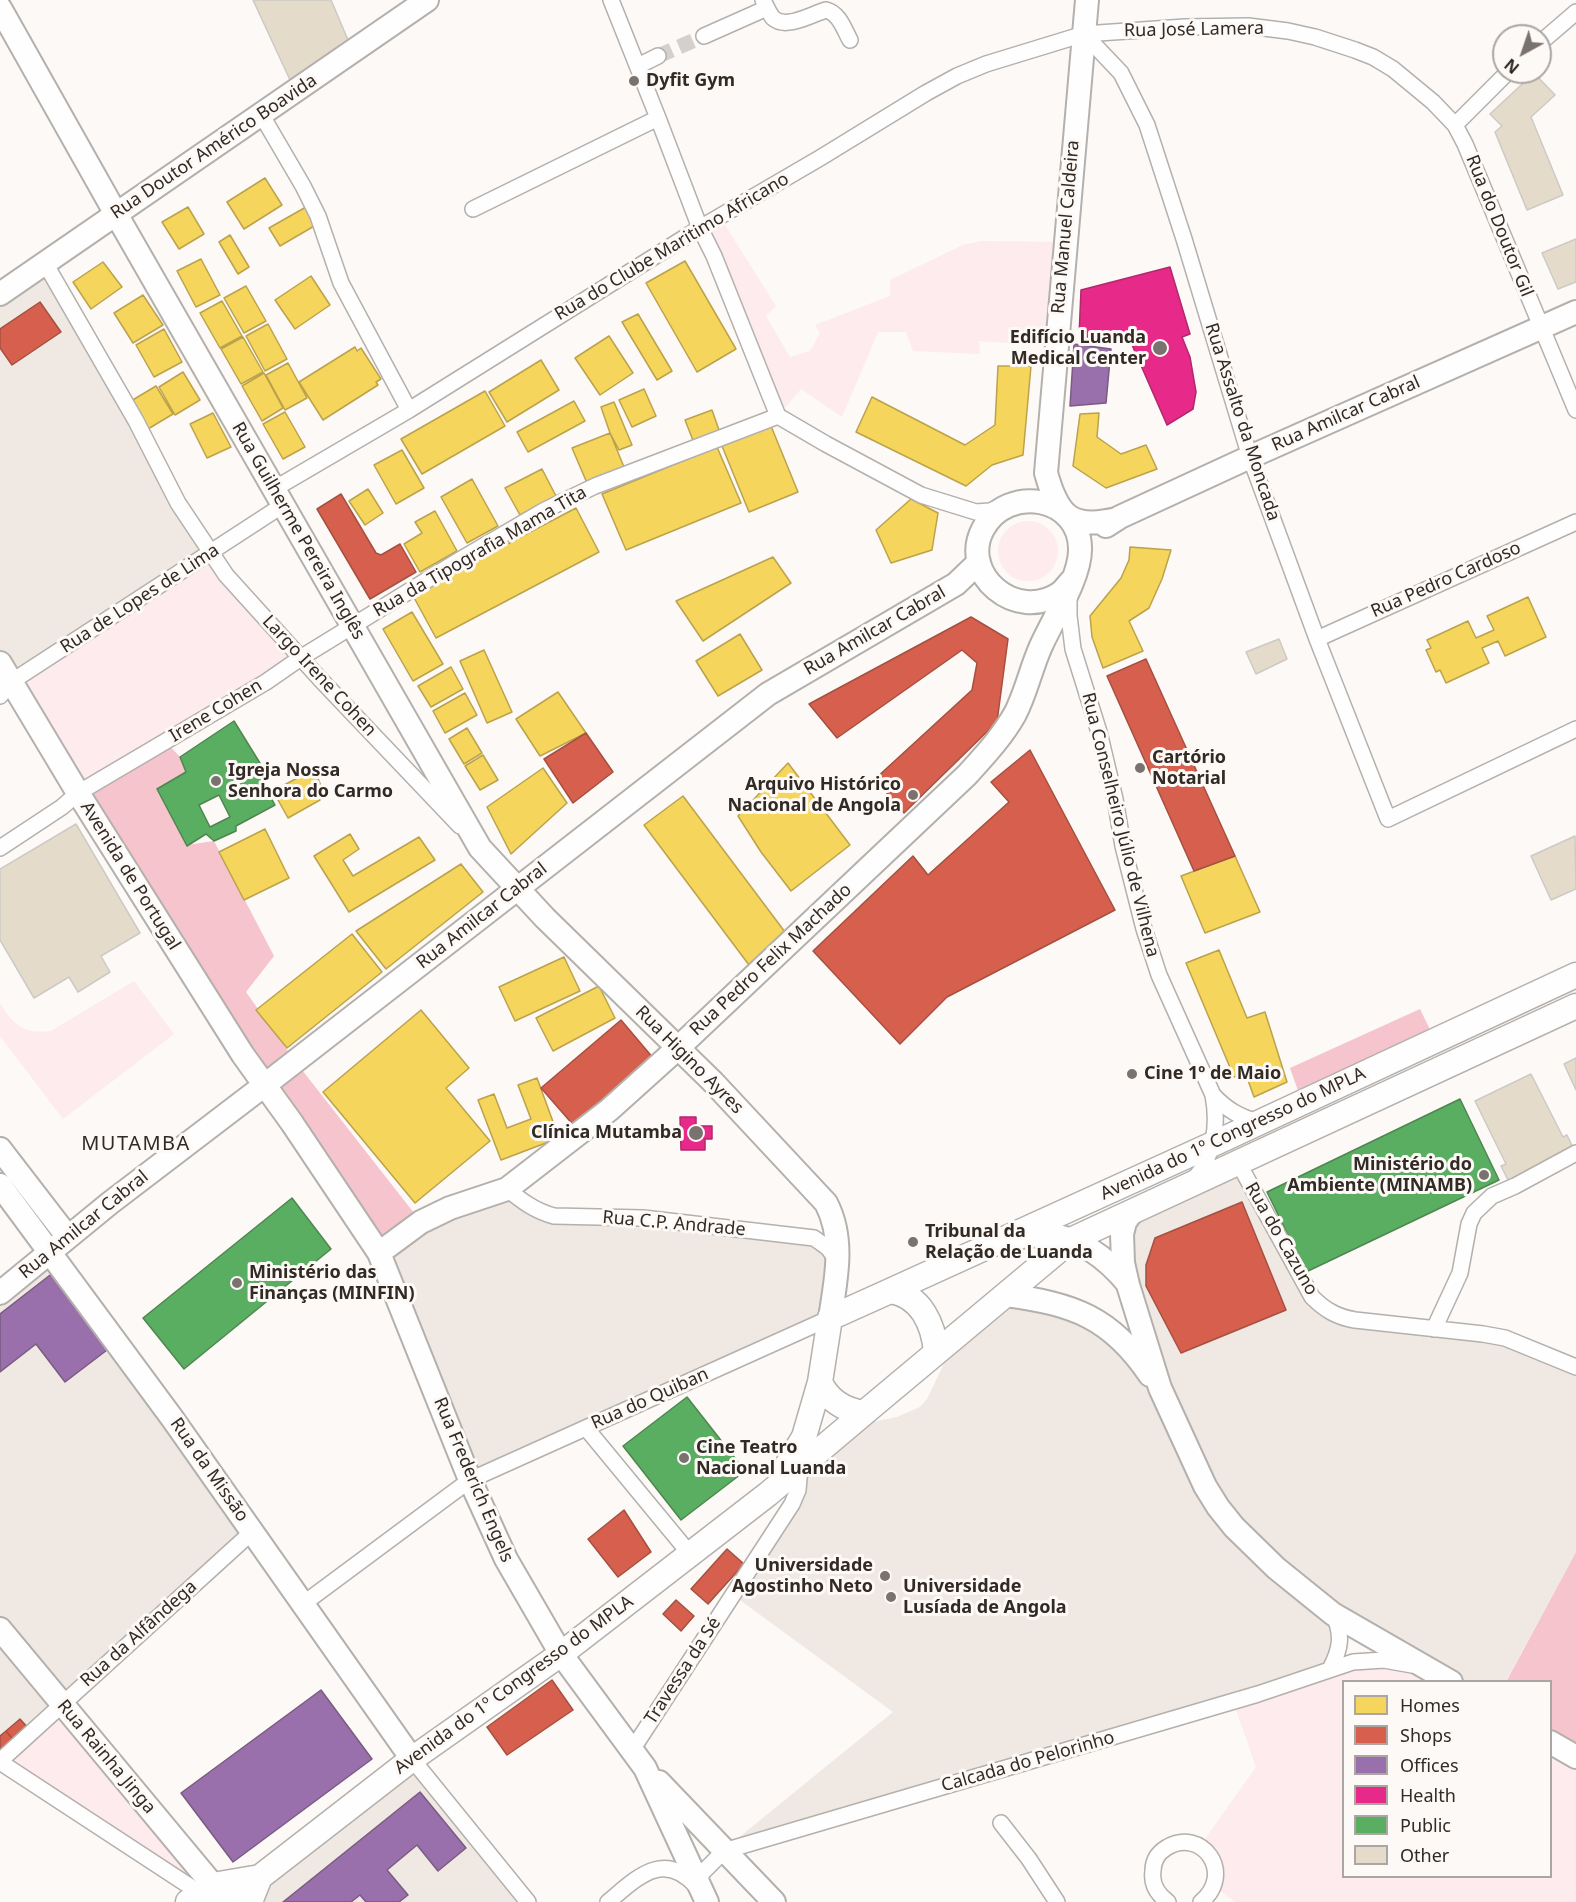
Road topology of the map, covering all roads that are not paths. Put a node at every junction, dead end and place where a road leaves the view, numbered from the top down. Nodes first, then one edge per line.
1 (611, 0) edge
2 (1087, 0) edge
3 (419, 2) edge
4 (765, 4) edge
5 (0, 9) edge
6 (1576, 12) edge
7 (1552, 32) edge
8 (1084, 34) junction
9 (704, 36) tunnel mouth
10 (850, 40) dead end
11 (658, 56) tunnel mouth
12 (638, 66) junction
13 (1496, 84) edge
14 (261, 114) junction
15 (658, 118) junction
16 (1455, 125) junction
17 (473, 209) dead end
18 (116, 214) junction
19 (700, 228) junction
20 (45, 263) junction
21 (0, 294) edge
22 (1576, 312) edge
23 (1541, 328) junction
24 (409, 410) junction
25 (1576, 410) edge
26 (778, 416) junction
27 (1047, 455) junction
28 (1250, 457) junction
29 (279, 497) junction
30 (952, 506) junction
31 (1005, 506) junction
32 (1066, 516) junction
33 (1117, 519) junction
34 (1576, 522) edge
35 (211, 553) junction
36 (979, 554) junction
37 (1076, 572) junction
38 (352, 625) junction
39 (1317, 639) junction
40 (302, 657) junction
41 (4, 681) edge
42 (1576, 729) edge
43 (78, 793) junction
44 (0, 848) edge
45 (480, 848) junction
46 (516, 888) junction
47 (1576, 975) edge
48 (1576, 1006) edge
49 (679, 1047) junction
50 (266, 1084) junction
51 (1213, 1095) junction
52 (1258, 1122) junction
53 (1213, 1144) junction
54 (0, 1149) edge
55 (1576, 1153) edge
56 (1239, 1164) junction
57 (0, 1185) edge
58 (1190, 1186) junction
59 (507, 1189) junction
60 (1132, 1212) junction
61 (67, 1236) junction
62 (1008, 1238) junction
63 (1071, 1240) junction
64 (50, 1251) junction
65 (379, 1253) junction
66 (838, 1262) junction
67 (1128, 1285) junction
68 (890, 1291) junction
69 (0, 1293) edge
70 (1006, 1295) junction
71 (831, 1309) junction
72 (1434, 1329) junction
73 (936, 1353) junction
74 (1576, 1367) edge
75 (820, 1382) junction
76 (1160, 1388) junction
77 (864, 1413) junction
78 (586, 1428) junction
79 (800, 1467) junction
80 (470, 1480) junction
81 (768, 1494) junction
82 (252, 1532) junction
83 (690, 1554) junction
84 (303, 1604) junction
85 (1333, 1614) junction
86 (0, 1629) edge
87 (561, 1654) junction
88 (1330, 1668) junction
89 (1441, 1676) edge
90 (62, 1705) junction
91 (1552, 1743) edge
92 (1576, 1757) edge
93 (412, 1759) junction
94 (639, 1759) junction
95 (0, 1762) edge
96 (1001, 1823) dead end
97 (724, 1851) junction
98 (260, 1877) junction
99 (704, 1895) edge
100 (211, 1896) edge
101 (1162, 1900) edge
102 (250, 1902) edge
103 (528, 1902) edge
104 (608, 1902) edge
105 (774, 1902) edge
106 (1057, 1902) edge
107 (1201, 1902) edge

1 - 12 street
2 - 8 street, Rua Manuel Caldeira
3 - 14 street, Rua Doutor Américo Boavida
4 - 9 street
4 - 10 street
5 - 18 street, Rua Guilherme Pereira Inglês
6 - 7 street
8 - 16 street, Rua José Lamera
8 - 19 street, Rua do Clube Maritimo Africano
8 - 27 street, Rua Manuel Caldeira
8 - 28 street, Rua Assalto da Moncada
11 - 12 street
12 - 15 street
13 - 16 street
14 - 18 street, Rua Doutor Américo Boavida
14 - 24 street
15 - 17 street
15 - 19 street
16 - 23 street, Rua do Doutor Gil
18 - 20 street, Rua Doutor Américo Boavida
18 - 29 street, Rua Guilherme Pereira Inglês
19 - 24 street, Rua do Clube Maritimo Africano
19 - 26 street
20 - 21 street, Rua Doutor Américo Boavida
20 - 35 street, Largo Irene Cohen
22 - 23 street, Rua Amilcar Cabral
23 - 25 street, Rua do Doutor Gil
23 - 28 street, Rua Amilcar Cabral
24 - 29 street, Rua do Clube Maritimo Africano
26 - 30 street
26 - 38 street, Rua da Tipografia Mama Tita
27 - 31 street, Rua Manuel Caldeira
27 - 32 street, Rua Manuel Caldeira
28 - 33 street, Rua Amilcar Cabral
28 - 39 street, Rua Assalto da Moncada
29 - 35 street, Rua de Lopes de Lima
29 - 38 street, Rua Guilherme Pereira Inglês
30 - 31 street
30 - 36 street
31 - 32 street
31 - 36 street
32 - 33 street
32 - 37 street
33 - 37 street, Rua Pedro Felix Machado
34 - 39 street, Rua Pedro Cardoso
35 - 40 street, Largo Irene Cohen
35 - 41 street, Rua de Lopes de Lima
36 - 37 street
36 - 46 street, Rua Amilcar Cabral
37 - 49 street, Rua Pedro Felix Machado
37 - 51 street, Rua Conselheiro Júlio de Vilhena
38 - 40 street, Irene Cohen
38 - 45 street, Rua Guilherme Pereira Inglês
39 - 42 street, Rua Assalto da Moncada
40 - 43 street, Irene Cohen
40 - 45 street, Largo Irene Cohen
41 - 43 street, Avenida de Portugal
43 - 44 street, Irene Cohen
43 - 50 street, Avenida de Portugal
45 - 46 street, Rua Higino Ayres
46 - 49 street, Rua Higino Ayres
46 - 50 street, Rua Amilcar Cabral
47 - 52 main road, Avenida do 1º Congresso do MPLA
48 - 56 main road, Avenida do 1º Congresso do MPLA
49 - 59 street, Rua Pedro Felix Machado
49 - 66 street, Rua Higino Ayres
50 - 61 street, Rua Amilcar Cabral
50 - 65 street, Rua Frederich Engels
51 - 52 street, Rua Conselheiro Júlio de Vilhena
51 - 53 street, Rua Conselheiro Júlio de Vilhena
52 - 53 main road, Avenida do 1º Congresso do MPLA
53 - 58 street, Rua Conselheiro Júlio de Vilhena
53 - 62 main road, Avenida do 1º Congresso do MPLA
54 - 61 street
55 - 72 street
56 - 58 main road, Avenida do 1º Congresso do MPLA
56 - 72 street, Rua do Cazuno
57 - 64 street, Rua da Missão
58 - 60 main road, Avenida do 1º Congresso do MPLA
59 - 65 street, Rua Pedro Felix Machado
59 - 66 street, Rua C.P. Andrade
60 - 63 main road, Avenida do 1º Congresso do MPLA
60 - 67 street
61 - 64 street, Rua Amilcar Cabral
62 - 63 street
62 - 68 main road, Avenida do 1º Congresso do MPLA
63 - 67 street
63 - 70 main road, Avenida do 1º Congresso do MPLA
64 - 69 street, Rua Amilcar Cabral
64 - 82 street, Rua da Missão
65 - 80 street, Rua Frederich Engels
66 - 71 street, Rua Higino Ayres
67 - 76 street
68 - 71 main road
68 - 73 main road
70 - 73 main road, Avenida do 1º Congresso do MPLA
70 - 76 street
71 - 75 main road
71 - 78 street, Rua do Quiban
72 - 74 street, Rua do Cazuno
73 - 77 main road
75 - 77 main road
75 - 81 main road, Avenida do 1º Congresso do MPLA
76 - 85 street
77 - 79 main road, Avenida do 1º Congresso do MPLA
78 - 80 street, Rua do Quiban
78 - 83 street
79 - 81 main road, Avenida do 1º Congresso do MPLA
79 - 94 street, Travessa da Sé
80 - 84 street, Rua do Quiban
80 - 87 street, Rua Frederich Engels
81 - 83 main road, Avenida do 1º Congresso do MPLA
82 - 84 street, Rua da Missão
82 - 90 street, Rua da Alfândega
83 - 87 main road, Avenida do 1º Congresso do MPLA
84 - 93 street, Rua da Missão
85 - 88 street
85 - 89 street
86 - 90 street, Rua Rainha Jinga
87 - 93 main road, Avenida do 1º Congresso do MPLA
87 - 94 street, Rua Frederich Engels
88 - 89 street, Calcada do Pelorinho
88 - 97 street, Calcada do Pelorinho
90 - 95 street, Rua da Alfândega
90 - 100 street, Rua Rainha Jinga
91 - 92 street
93 - 98 main road, Avenida do 1º Congresso do MPLA
93 - 103 street
94 - 97 street
94 - 99 street, Rua Frederich Engels
95 - 100 street
96 - 106 street
97 - 99 street
97 - 105 street
98 - 100 main road, Avenida do 1º Congresso do MPLA
98 - 102 main road
99 - 104 street
101 - 107 street

